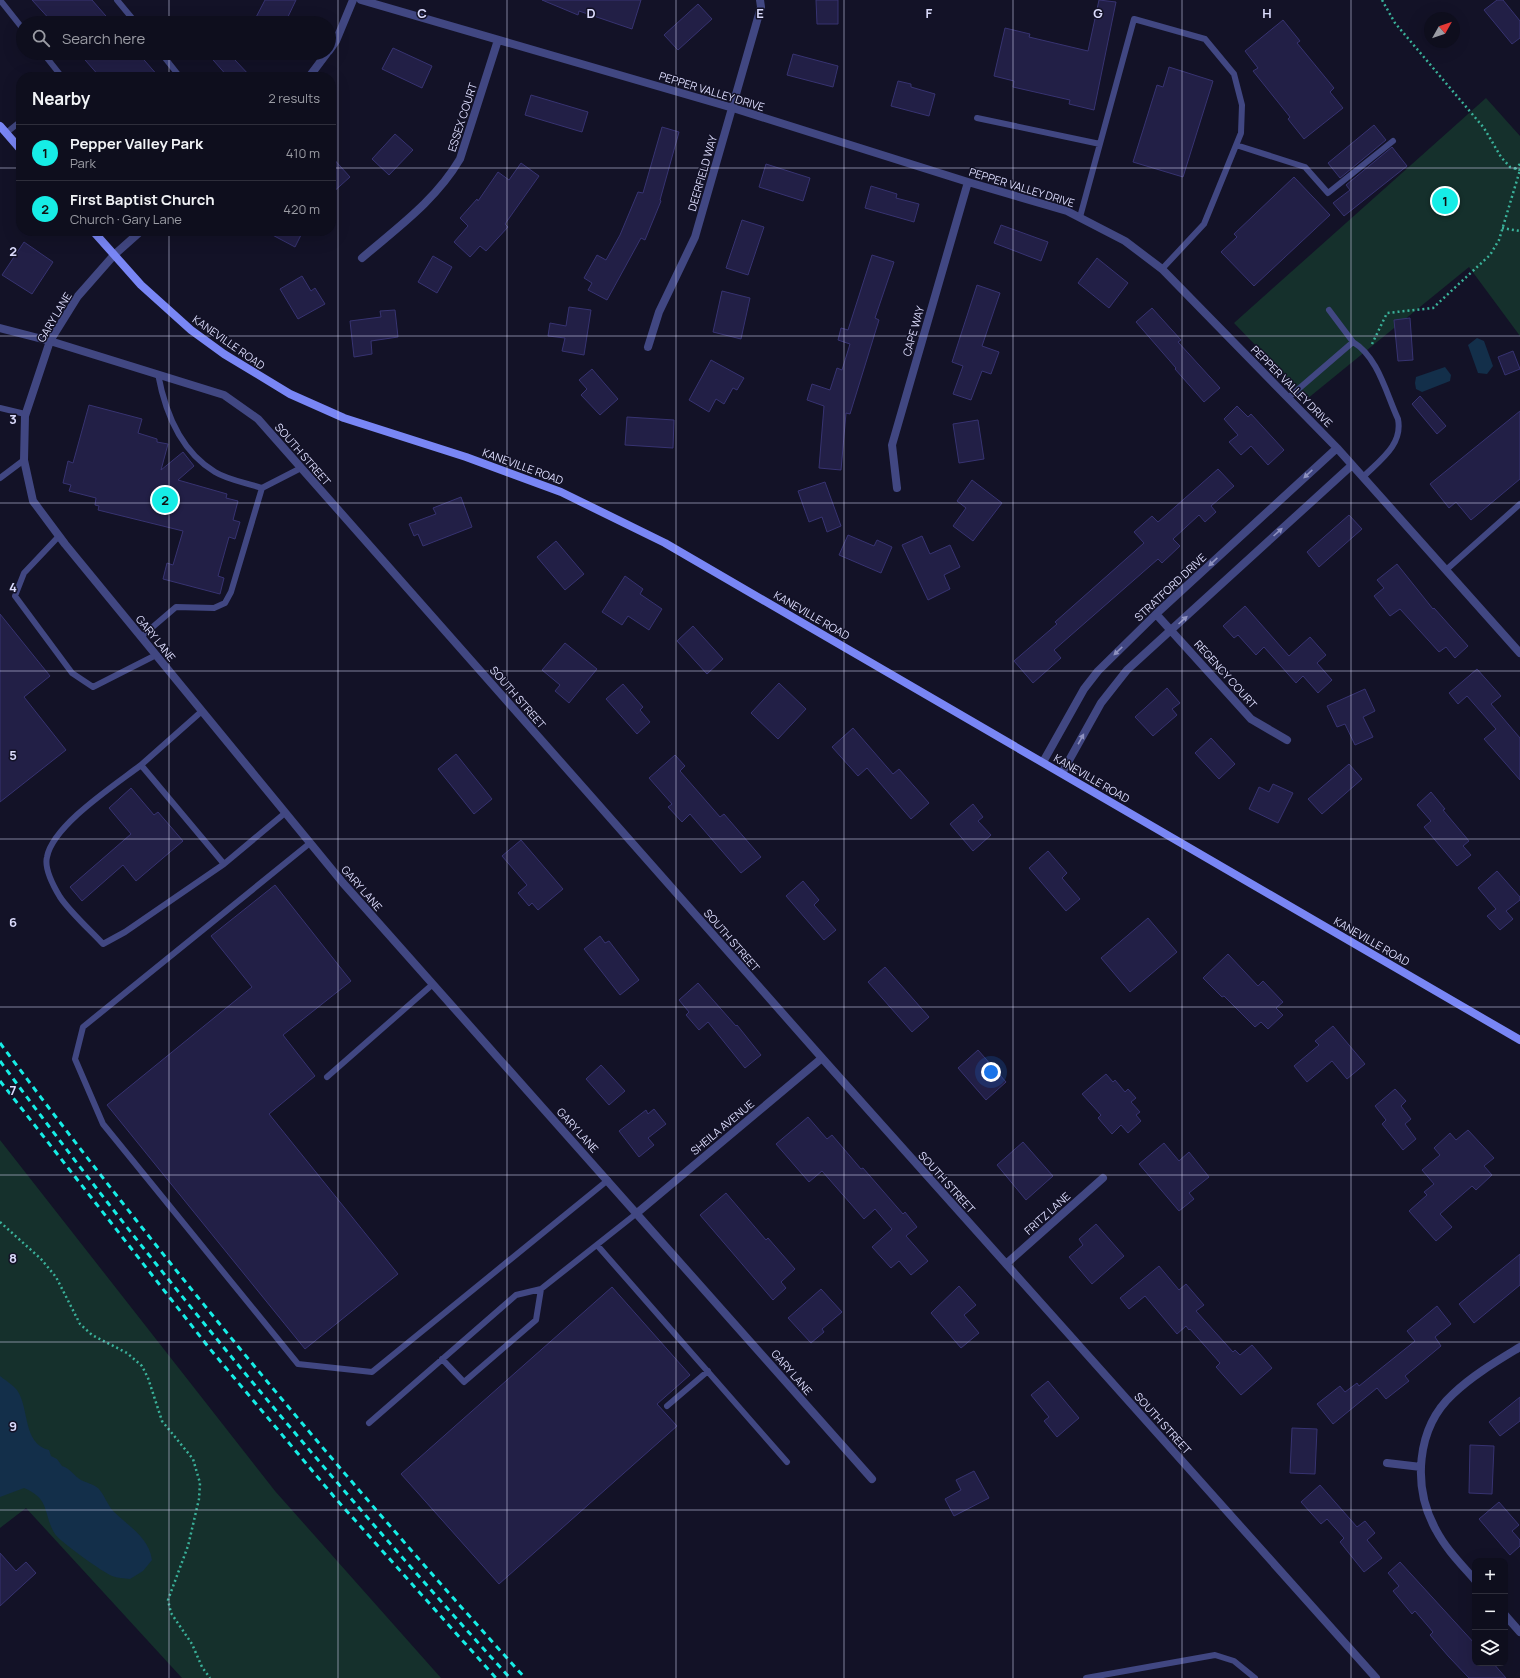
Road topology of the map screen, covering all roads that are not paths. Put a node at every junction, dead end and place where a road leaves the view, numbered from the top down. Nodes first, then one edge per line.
1 (0, 0) edge
2 (117, 0) edge
3 (353, 0) edge
4 (361, 0) edge
5 (760, 0) edge
6 (130, 16) edge
7 (16, 20) edge
8 (498, 40) junction
9 (336, 41) edge
10 (49, 60) edge
11 (167, 60) edge
12 (322, 60) edge
13 (58, 72) edge
14 (176, 72) edge
15 (313, 72) edge
16 (733, 108) junction
17 (977, 118) dead end
18 (16, 125) edge
19 (0, 126) edge
20 (6, 133) junction
21 (1393, 141) dead end
22 (16, 144) edge
23 (1100, 144) junction
24 (1236, 145) junction
25 (968, 182) junction
26 (1080, 218) junction
27 (97, 236) edge
28 (135, 236) edge
29 (114, 255) junction
30 (362, 258) dead end
31 (1162, 269) junction
32 (1329, 310) dead end
33 (0, 328) edge
34 (50, 341) junction
35 (1353, 342) junction
36 (648, 347) dead end
37 (158, 374) junction
38 (1288, 398) junction
39 (0, 408) edge
40 (25, 414) junction
41 (1337, 448) junction
42 (24, 460) junction
43 (1352, 465) junction
44 (301, 468) junction
45 (1363, 477) junction
46 (0, 478) edge
47 (262, 488) junction
48 (897, 488) dead end
49 (1519, 506) edge
50 (59, 536) junction
51 (1446, 570) junction
52 (1156, 614) junction
53 (1171, 630) junction
54 (141, 637) junction
55 (1520, 653) edge
56 (156, 655) junction
57 (202, 711) junction
58 (1287, 740) dead end
59 (1043, 762) junction
60 (141, 765) junction
61 (1062, 773) junction
62 (285, 813) junction
63 (310, 843) junction
64 (224, 864) junction
65 (433, 984) junction
66 (1520, 1040) edge
67 (822, 1058) junction
68 (327, 1077) dead end
69 (1103, 1178) dead end
70 (608, 1180) junction
71 (637, 1213) junction
72 (597, 1245) junction
73 (1006, 1264) junction
74 (541, 1289) junction
75 (1520, 1347) edge
76 (442, 1359) junction
77 (708, 1371) junction
78 (667, 1406) dead end
79 (369, 1423) dead end
80 (787, 1462) dead end
81 (1387, 1463) dead end
82 (1420, 1467) junction
83 (872, 1479) dead end
84 (1472, 1577) edge
85 (1508, 1618) edge
86 (1520, 1632) edge
87 (1086, 1678) edge
88 (1255, 1678) edge
89 (1376, 1678) edge

1 - 7 lane
2 - 6 lane
3 - 9 street
4 - 8 street, PEPPER VALLEY DRIVE
5 - 16 street, DEERFIELD WAY
8 - 16 street, PEPPER VALLEY DRIVE
8 - 30 street, ESSEX COURT
10 - 13 lane
11 - 14 lane
12 - 15 street
16 - 25 street, PEPPER VALLEY DRIVE
16 - 36 street, DEERFIELD WAY
17 - 23 lane
18 - 20 lane
19 - 20 main road
20 - 22 main road
21 - 24 lane
23 - 24 lane
23 - 26 lane
24 - 31 lane
25 - 26 street, PEPPER VALLEY DRIVE
25 - 48 street, CAPE WAY
26 - 31 street, PEPPER VALLEY DRIVE
27 - 29 main road, KANEVILLE ROAD
28 - 29 street, GARY LANE
29 - 34 street, GARY LANE
29 - 59 main road, KANEVILLE ROAD
31 - 38 street, PEPPER VALLEY DRIVE
32 - 35 lane
33 - 34 street, SOUTH STREET
34 - 37 street, SOUTH STREET
34 - 40 street, GARY LANE
35 - 38 lane
35 - 45 lane
37 - 44 street, SOUTH STREET
37 - 47 lane
38 - 41 street, PEPPER VALLEY DRIVE
39 - 40 lane
40 - 42 street, GARY LANE
41 - 43 street, PEPPER VALLEY DRIVE
41 -> 52 street, STRATFORD DRIVE
42 - 46 lane
42 - 50 street, GARY LANE
43 - 45 street, PEPPER VALLEY DRIVE
53 -> 43 street
44 - 47 lane
44 - 67 street, SOUTH STREET
45 - 51 street, PEPPER VALLEY DRIVE
47 - 54 lane
49 - 51 lane
50 - 54 street, GARY LANE
50 - 56 lane
51 - 55 street, PEPPER VALLEY DRIVE
52 - 53 street, REGENCY COURT
52 -> 59 street, STRATFORD DRIVE
53 - 58 street, REGENCY COURT
61 -> 53 street
54 - 56 street, GARY LANE
56 - 57 street, GARY LANE
57 - 60 lane
57 - 62 street, GARY LANE
59 - 61 main road, KANEVILLE ROAD
60 - 64 lane
60 - 64 lane
61 - 66 main road, KANEVILLE ROAD
62 - 63 street, GARY LANE
62 - 64 lane
63 - 65 street, GARY LANE
63 - 70 lane
65 - 68 lane
65 - 70 street, GARY LANE
67 - 71 street, SHEILA AVENUE
67 - 73 street, SOUTH STREET
69 - 73 street, FRITZ LANE
70 - 71 street, GARY LANE
71 - 72 lane
71 - 83 street, GARY LANE
72 - 74 lane
72 - 77 lane
73 - 89 street, SOUTH STREET
74 - 76 lane
74 - 76 lane
75 - 82 street
76 - 79 lane
77 - 78 lane
77 - 80 lane
81 - 82 street
82 - 84 street
85 - 86 street
87 - 88 lane

